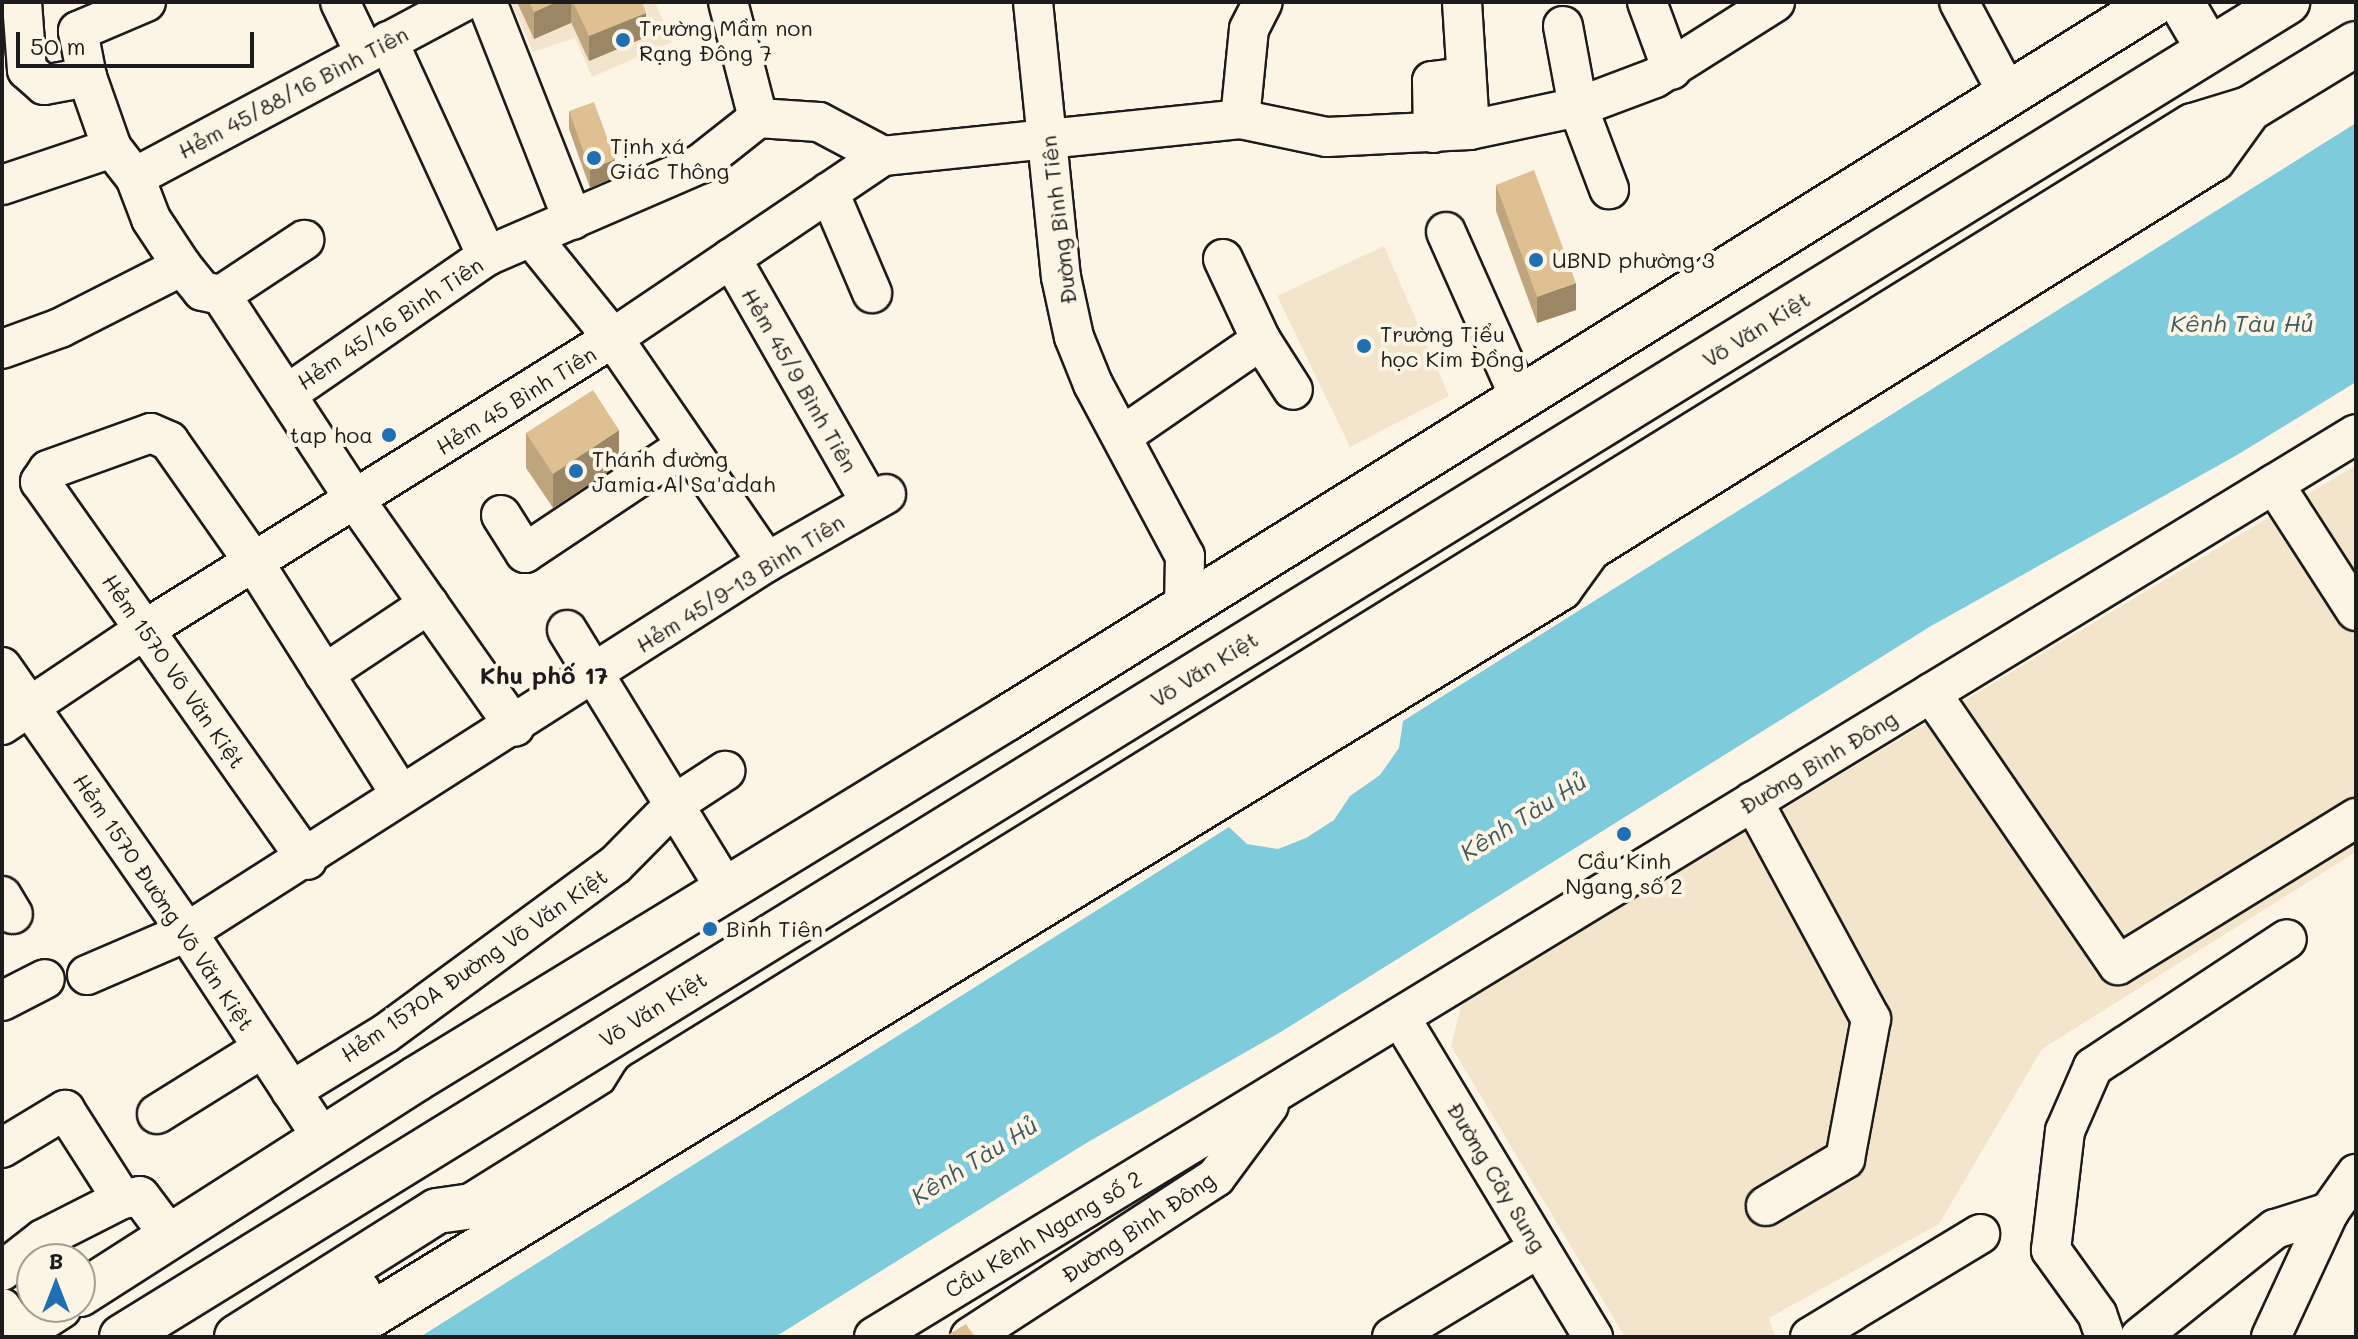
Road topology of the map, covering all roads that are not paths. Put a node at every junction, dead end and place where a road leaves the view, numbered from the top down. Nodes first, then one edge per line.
1 (22, 2) edge
2 (146, 2) edge
3 (340, 2) edge
4 (728, 2) edge
5 (1033, 2) edge
6 (1263, 2) edge
7 (1462, 2) edge
8 (1647, 2) edge
9 (1775, 2) edge
10 (1959, 2) edge
11 (2156, 2) edge
12 (2181, 2) edge
13 (2287, 2) edge
14 (467, 4) edge
15 (2112, 18) edge
16 (1563, 26) dead end
17 (2356, 44) edge
18 (376, 47) junction
19 (2208, 48) junction
20 (1672, 70) junction
21 (87, 77) junction
22 (2009, 96) junction
23 (1578, 107) junction
24 (2249, 109) junction
25 (758, 118) junction
26 (1240, 119) junction
27 (1451, 132) junction
28 (1049, 137) junction
29 (112, 148) junction
30 (883, 156) junction
31 (135, 177) junction
32 (2, 185) edge
33 (1609, 189) dead end
34 (829, 192) junction
35 (573, 220) junction
36 (1446, 232) dead end
37 (533, 239) junction
38 (304, 240) dead end
39 (487, 256) junction
40 (731, 258) junction
41 (1223, 259) dead end
42 (182, 266) junction
43 (872, 293) dead end
44 (221, 295) junction
45 (613, 338) junction
46 (1261, 340) junction
47 (2, 349) edge
48 (1293, 390) dead end
49 (287, 394) junction
50 (1520, 398) junction
51 (2356, 434) edge
52 (1122, 436) junction
53 (684, 447) junction
54 (2274, 484) junction
55 (878, 498) joint
56 (356, 501) junction
57 (501, 515) dead end
58 (1589, 548) junction
59 (1185, 556) junction
60 (767, 562) junction
61 (255, 564) junction
62 (1242, 570) junction
63 (429, 604) junction
64 (1184, 607) junction
65 (2356, 611) edge
66 (144, 630) junction
67 (567, 630) dead end
68 (2, 667) edge
69 (324, 674) junction
70 (592, 677) junction
71 (1931, 693) junction
72 (15, 715) edge
73 (515, 727) junction
74 (725, 771) dead end
75 (401, 795) junction
76 (1753, 801) junction
77 (676, 803) junction
78 (2356, 818) edge
79 (307, 860) junction
80 (726, 889) junction
81 (187, 932) junction
82 (2287, 939) dead end
83 (87, 975) dead end
84 (45, 979) dead end
85 (2, 1001) edge
86 (1400, 1017) junction
87 (263, 1048) junction
88 (1280, 1090) junction
89 (291, 1091) junction
90 (629, 1108) junction
91 (157, 1114) dead end
92 (1213, 1132) joint
93 (323, 1139) junction
94 (2, 1148) edge
95 (2356, 1174) edge
96 (122, 1199) junction
97 (472, 1206) junction
98 (1766, 1206) dead end
99 (2329, 1212) junction
100 (1980, 1234) dead end
101 (170, 1236) junction
102 (1539, 1248) junction
103 (2, 1271) edge
104 (96, 1284) edge
105 (982, 1334) edge
106 (122, 1337) edge
107 (237, 1337) edge
108 (285, 1337) edge
109 (335, 1337) edge
110 (874, 1337) edge
111 (1392, 1337) edge
112 (1593, 1337) edge
113 (1810, 1337) edge
114 (2105, 1337) edge
115 (2140, 1337) edge
116 (2271, 1337) edge

1 - 21 street
2 - 21 street
3 - 18 street
4 - 25 street
5 - 28 street, Đường Bình Tiên
6 - 26 street
7 - 27 street
8 - 20 street
9 - 20 street
10 - 22 street
11 - 15 main road
12 - 19 main road
13 - 19 main road, Võ Văn Kiệt
14 - 18 street, Hẻm 45/88/16 Bình Tiên
14 - 35 street
15 - 22 main road
16 - 23 street
17 - 24 main road
18 - 31 street, Hẻm 45/88/16 Bình Tiên
18 - 39 street
19 - 24 main road
19 - 106 main road, Võ Văn Kiệt
20 - 23 street
21 - 29 street
22 - 50 main road
23 - 27 street
23 - 33 street
24 - 58 main road
24 - 90 main road
25 - 30 street
25 - 35 street, Hẻm 45/16 Bình Tiên
26 - 27 street
26 - 28 street, Hẻm 45 Bình Tiên
28 - 30 street, Hẻm 45 Bình Tiên
28 - 52 street, Đường Bình Tiên
29 - 31 street
29 - 32 street
30 - 34 street, Hẻm 45 Bình Tiên
31 - 42 street
34 - 40 street, Hẻm 45 Bình Tiên
34 - 43 street
35 - 37 street, Hẻm 45/16 Bình Tiên
36 - 50 street
37 - 39 street, Hẻm 45/16 Bình Tiên
37 - 45 street
38 - 44 street
39 - 49 street, Hẻm 45/16 Bình Tiên
40 - 45 street, Hẻm 45 Bình Tiên
40 - 55 street, Hẻm 45/9 Bình Tiên
41 - 46 street
42 - 44 street
42 - 47 street
44 - 49 street
45 - 53 street
45 - 56 street, Hẻm 45 Bình Tiên
46 - 48 street
46 - 52 street
49 - 56 street
50 - 62 main road
51 - 54 street, Đường Bình Đông
52 - 59 street, Đường Bình Tiên
53 - 57 street
53 - 60 street
54 - 65 street
54 - 71 street, Đường Bình Đông
55 - 60 street, Hẻm 45/9-13 Bình Tiên
56 - 61 street, Hẻm 45 Bình Tiên
56 - 63 street
58 - 90 main road
58 - 109 main road
59 - 62 street
59 - 64 street, Đường Bình Tiên
60 - 70 street, Hẻm 45/9-13 Bình Tiên
61 - 66 street, Hẻm 45 Bình Tiên
61 - 66 street, Hẻm 1570 Võ Văn Kiệt
61 - 69 street
62 - 64 main road
63 - 69 street
63 - 73 street
64 - 80 main road
66 - 72 street, Hẻm 45 Bình Tiên
66 - 79 street, Hẻm 1570 Võ Văn Kiệt
67 - 70 street
68 - 72 street, Hẻm 1570 Đường Võ Văn Kiệt
69 - 75 street
70 - 73 street, Hẻm 45/9-13 Bình Tiên
70 - 77 street
71 - 76 street, Đường Bình Đông
71 - 78 street
72 - 81 street, Hẻm 1570 Đường Võ Văn Kiệt
73 - 75 street
74 - 77 street, Hẻm 1570A Đường Võ Văn Kiệt
75 - 79 street
76 - 86 street, Đường Bình Đông
76 - 98 street
77 - 80 street
77 - 89 street, Hẻm 1570A Đường Võ Văn Kiệt
79 - 81 street
80 - 93 main road
81 - 83 street
81 - 87 street, Hẻm 1570 Đường Võ Văn Kiệt
82 - 114 street
84 - 85 street
86 - 88 street, Đường Bình Đông
86 - 102 street, Đường Cây Sung
87 - 89 street, Hẻm 1570 Đường Võ Văn Kiệt
87 - 91 street
88 - 92 street, Đường Bình Đông
88 - 105 street, Đường Bình Đông
89 - 93 street, Hẻm 1570 Đường Võ Văn Kiệt
90 - 97 main road
92 - 110 street, Cầu Kênh Ngang số 2
93 - 101 main road
94 - 96 street
95 - 99 street
96 - 101 street
96 - 103 street
97 - 107 main road
97 - 108 main road
99 - 115 street
99 - 116 street
100 - 113 street
101 - 104 main road
102 - 111 street
102 - 112 street, Đường Cây Sung

